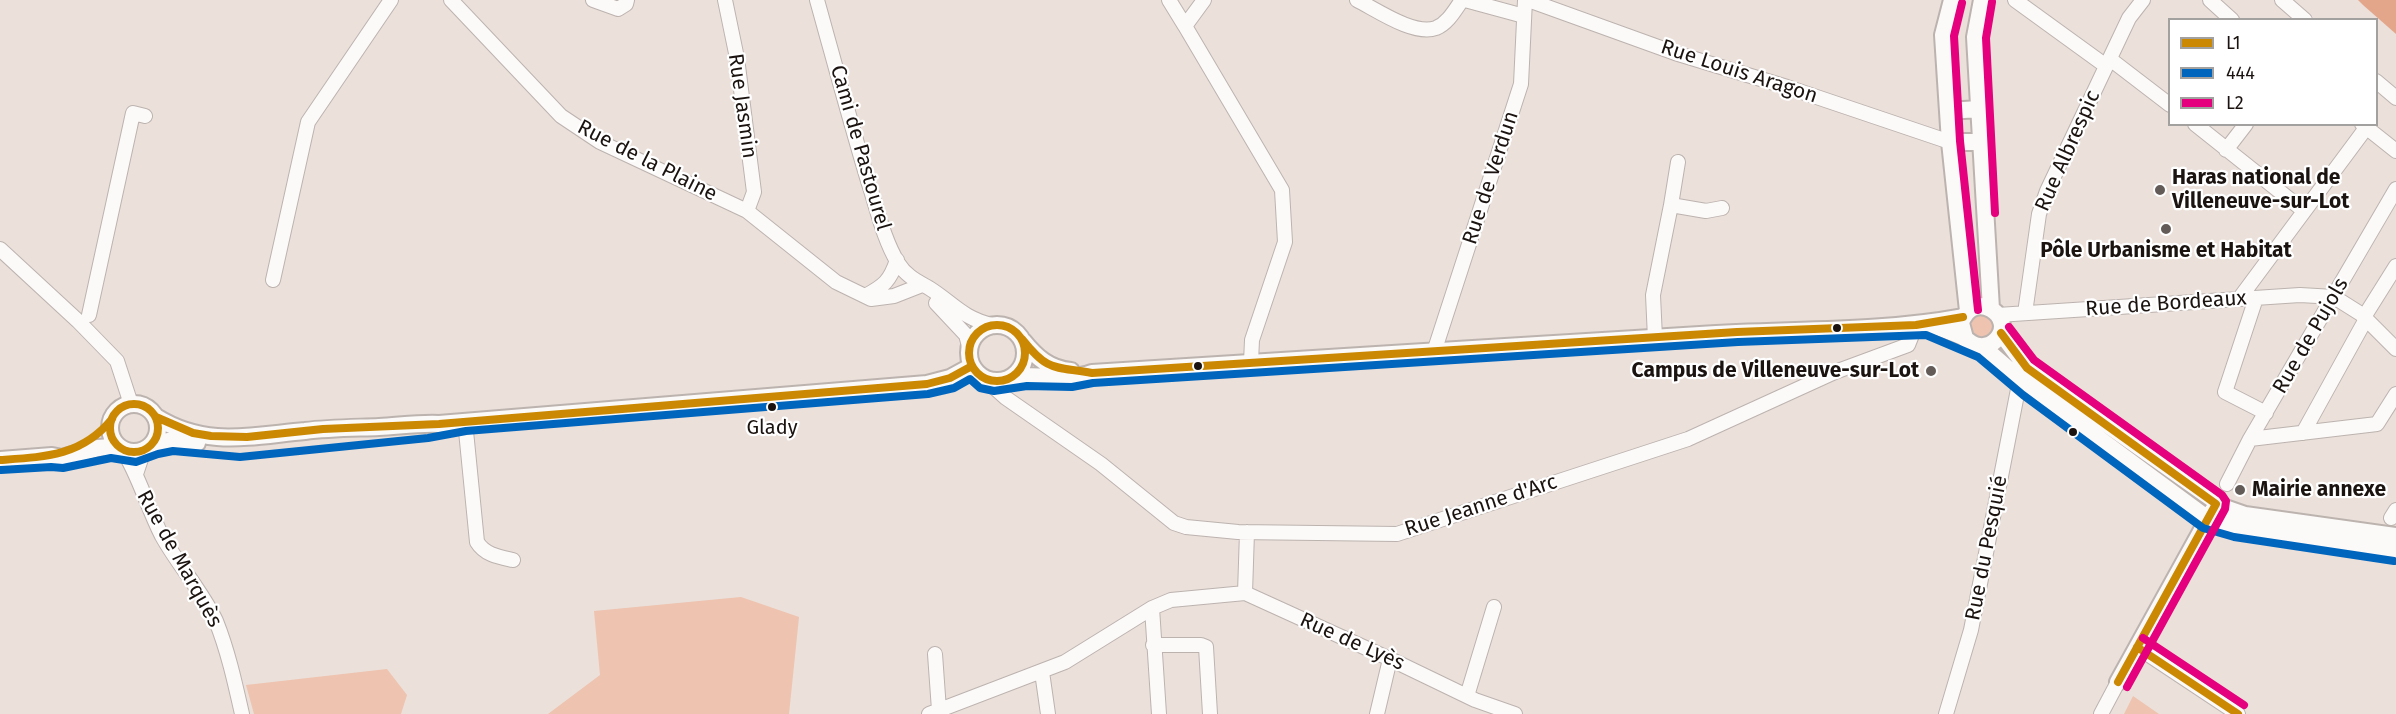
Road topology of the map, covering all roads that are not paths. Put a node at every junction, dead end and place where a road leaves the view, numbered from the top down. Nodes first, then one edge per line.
1 (391, 0) edge
2 (451, 0) edge
3 (593, 0) edge
4 (627, 0) edge
5 (725, 0) edge
6 (817, 0) edge
7 (1169, 0) edge
8 (1204, 0) edge
9 (1357, 0) edge
10 (1463, 0) edge
11 (1526, 0) edge
12 (1952, 0) edge
13 (1982, 0) edge
14 (2015, 0) edge
15 (2143, 0) edge
16 (2210, 0) edge
17 (2282, 0) edge
18 (1524, 16) junction
19 (2296, 17) edge
20 (2230, 18) edge
21 (1185, 26) junction
22 (2108, 62) junction
23 (2378, 83) edge
24 (2396, 98) edge
25 (2168, 104) edge
26 (1979, 109) junction
27 (1948, 111) junction
28 (145, 116) dead end
29 (2197, 126) edge
30 (2244, 126) edge
31 (2364, 126) edge
32 (1950, 142) junction
33 (1981, 142) junction
34 (2226, 150) junction
35 (2396, 151) edge
36 (1678, 162) dead end
37 (2396, 189) edge
38 (1671, 205) junction
39 (1722, 208) dead end
40 (2303, 210) junction
41 (747, 211) junction
42 (0, 249) edge
43 (897, 260) junction
44 (2396, 266) edge
45 (1989, 272) junction
46 (1965, 274) junction
47 (273, 280) dead end
48 (922, 285) junction
49 (865, 296) junction
50 (2334, 297) junction
51 (2256, 298) junction
52 (2239, 299) junction
53 (1995, 312) junction
54 (2025, 313) junction
55 (1966, 314) junction
56 (89, 315) dead end
57 (2365, 318) junction
58 (1922, 324) junction
59 (992, 325) junction
60 (2001, 333) junction
61 (1654, 338) junction
62 (1965, 338) junction
63 (1022, 339) junction
64 (969, 346) junction
65 (1983, 347) junction
66 (2396, 349) edge
67 (1434, 352) junction
68 (1251, 362) junction
69 (972, 366) junction
70 (1092, 373) junction
71 (1010, 378) junction
72 (985, 379) junction
73 (2020, 379) junction
74 (2396, 394) edge
75 (1012, 401) junction
76 (131, 404) junction
77 (2266, 413) junction
78 (156, 417) junction
79 (112, 419) junction
80 (465, 422) junction
81 (439, 424) junction
82 (329, 429) junction
83 (2303, 433) junction
84 (2250, 439) junction
85 (274, 443) junction
86 (149, 447) junction
87 (122, 448) junction
88 (52, 456) junction
89 (0, 460) edge
90 (136, 474) junction
91 (2218, 500) junction
92 (1247, 532) junction
93 (2396, 536) edge
94 (2396, 551) edge
95 (513, 560) dead end
96 (1245, 593) junction
97 (1494, 607) dead end
98 (1152, 608) junction
99 (1153, 645) junction
100 (2137, 647) junction
101 (935, 654) dead end
102 (1390, 659) junction
103 (1042, 672) junction
104 (2118, 682) joint
105 (1467, 696) junction
106 (958, 708) edge
107 (934, 712) edge
108 (242, 714) edge
109 (1048, 714) edge
110 (1159, 714) edge
111 (1210, 714) edge
112 (1377, 714) edge
113 (1515, 714) edge
114 (1946, 714) edge
115 (2101, 714) edge
116 (2238, 714) edge

1 - 47 street
2 - 41 street, Rue de la Plaine
3 - 4 street
5 - 41 street, Rue Jasmin
6 - 43 street, Cami de Pastourel
7 - 21 street
8 - 21 street
9 - 10 street
10 - 18 street
11 - 18 street, Rue de Verdun
11 - 32 street, Rue Louis Aragon
12 - 27 main road
13 - 26 main road
14 - 22 street
15 - 22 street, Rue Albrespic
16 - 20 street
17 - 19 street
18 - 67 street, Rue de Verdun
21 - 68 street
22 - 25 street
22 - 54 street, Rue Albrespic
23 - 24 street
26 - 27 main road
26 - 33 main road
27 - 32 main road
28 - 56 street
29 - 34 street
30 - 34 street
31 - 35 street
31 - 40 street
32 - 33 main road
32 - 46 main road
33 - 45 main road
34 - 40 street
36 - 38 street
37 - 50 street, Rue de Pujols
38 - 39 street
38 - 61 street
40 - 52 street
41 - 49 street, Rue de la Plaine
42 - 76 street
43 - 48 street, Cami de Pastourel
43 - 49 street
44 - 57 street
45 - 46 main road
45 - 53 main road
46 - 55 main road
48 - 49 street, Rue de la Plaine
48 - 59 street, Cami de Pastourel
48 - 64 street, Cami de Pastourel
50 - 51 street, Rue de Bordeaux
50 - 57 street
50 - 77 street, Rue de Pujols
51 - 52 street, Rue de Bordeaux
51 - 77 street
52 - 54 street, Rue de Bordeaux
53 - 54 street, Rue de Bordeaux
53 - 55 main road
53 - 60 main road
55 - 58 main road
55 - 62 main road
57 - 66 street
57 - 83 street
58 - 61 main road
58 - 62 main road
58 - 92 street, Rue Jeanne d'Arc
59 - 63 main road
59 - 64 main road
60 - 65 main road
60 - 91 main road
61 - 67 main road
62 - 65 main road
63 - 70 main road
63 - 71 main road
64 - 69 main road
65 - 73 main road
67 - 68 main road
68 - 70 main road
69 - 72 main road
69 - 80 main road
70 - 71 main road
71 - 72 main road
71 - 75 street
72 - 75 street, Rue Jeanne d'Arc
73 - 91 main road
73 - 114 street, Rue du Pesquié
74 - 83 street
75 - 92 street, Rue Jeanne d'Arc
76 - 78 main road
76 - 79 main road
77 - 84 street, Rue de Pujols
78 - 82 main road
78 - 86 main road
79 - 87 main road
79 - 88 main road
80 - 81 main road
80 - 95 street
81 - 82 main road
81 - 85 main road
82 - 85 main road
83 - 84 street
84 - 91 street, Rue de Pujols
85 - 86 main road
86 - 87 main road
86 - 90 street, Rue de Marquès
87 - 88 main road
87 - 90 street, Rue de Marquès
88 - 89 main road
90 - 108 street, Rue de Marquès
91 - 93 main road
91 - 94 main road
91 - 100 main road
92 - 96 street
96 - 98 street
96 - 102 street, Rue de Lyès
97 - 105 street
98 - 99 street
98 - 103 street
99 - 110 street
99 - 111 street
100 - 104 main road
100 - 116 street
101 - 107 street
102 - 105 street, Rue de Lyès
102 - 112 street
103 - 106 street
103 - 109 street
104 - 115 street
105 - 113 street, Rue de Lyès
106 - 107 street

